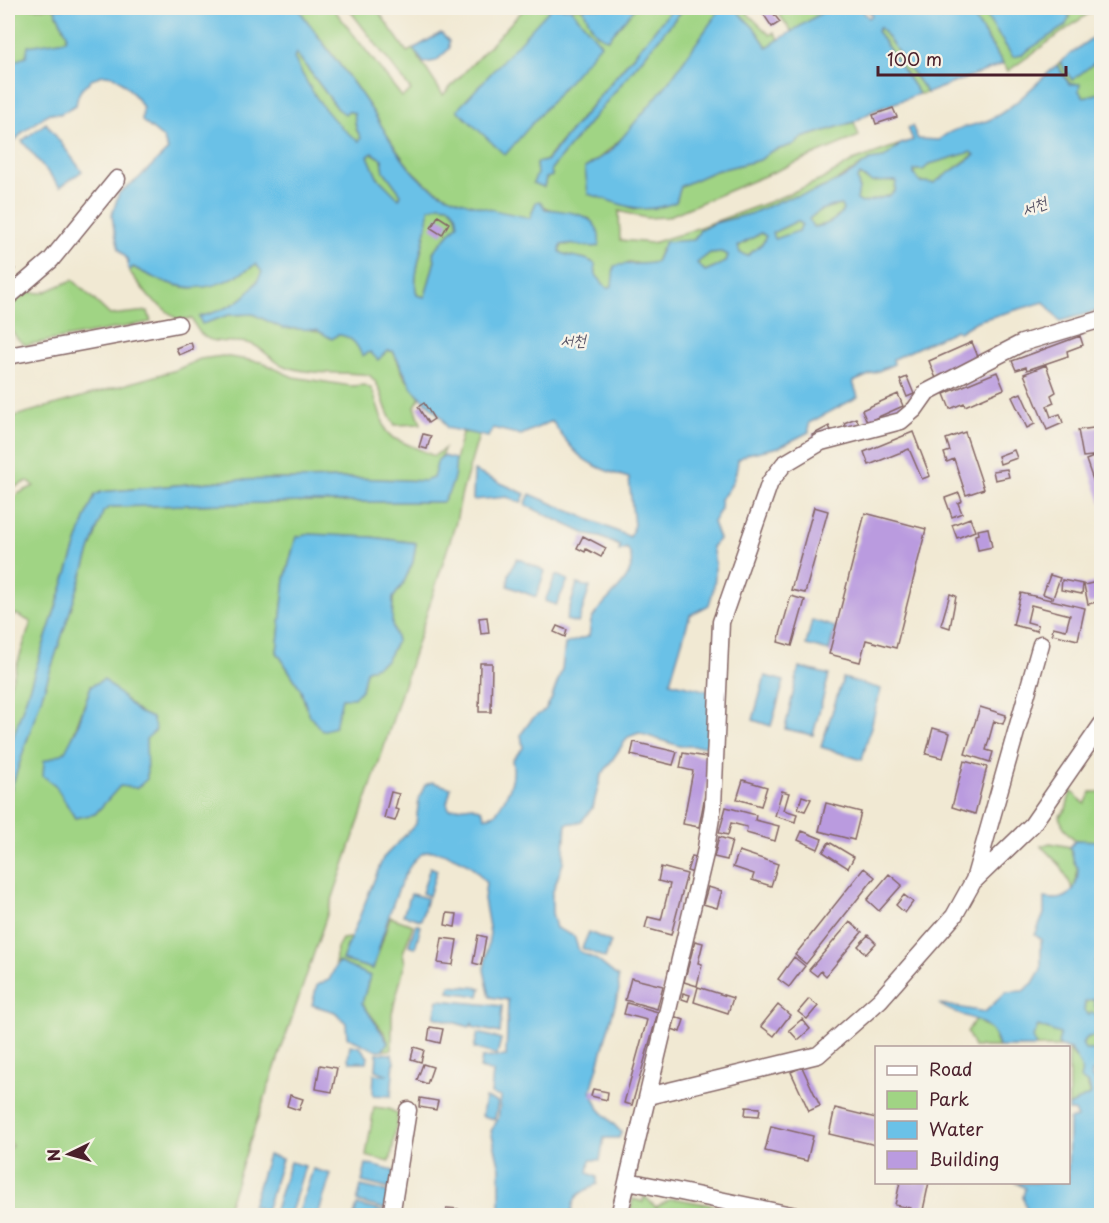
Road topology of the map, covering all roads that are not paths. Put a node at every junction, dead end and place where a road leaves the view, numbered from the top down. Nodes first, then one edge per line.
1 (117, 179) dead end
2 (8, 297) edge
3 (1101, 320) edge
4 (178, 324) dead end
5 (8, 356) edge
6 (1041, 644) dead end
7 (1101, 724) edge
8 (974, 880) junction
9 (648, 1096) junction
10 (408, 1110) dead end
11 (628, 1181) junction
12 (391, 1215) edge
13 (618, 1215) edge
14 (796, 1215) edge

1 - 2 street
3 - 9 street
4 - 5 street
6 - 8 street
7 - 8 street
8 - 9 street
9 - 11 street
10 - 12 street
11 - 13 street
11 - 14 street

